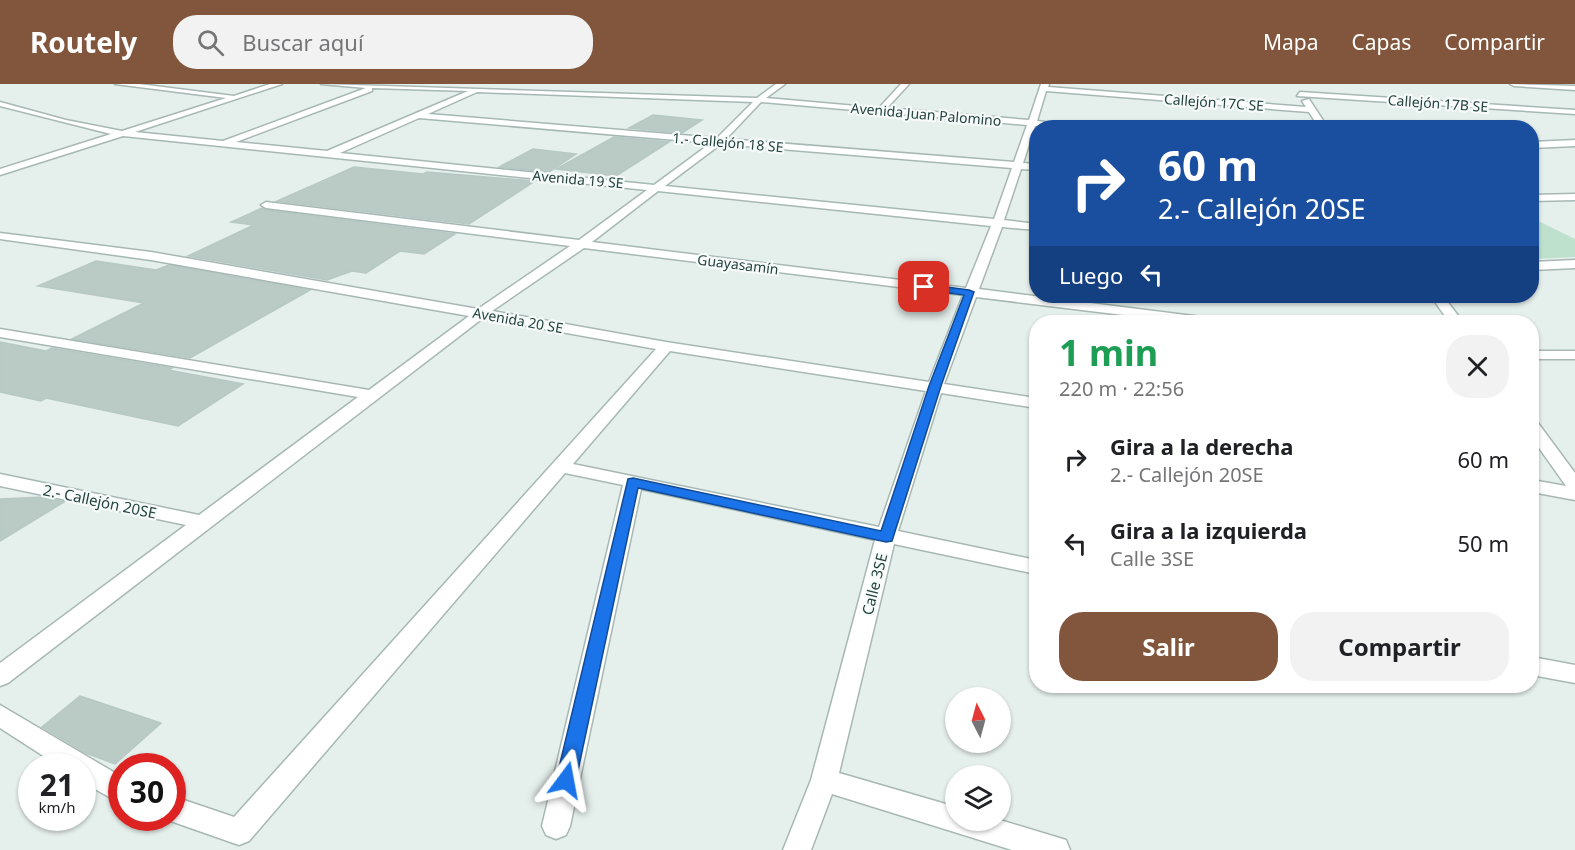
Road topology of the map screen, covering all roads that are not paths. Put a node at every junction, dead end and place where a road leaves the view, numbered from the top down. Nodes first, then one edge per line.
1 (119, 84) edge
2 (278, 84) edge
3 (325, 84) edge
4 (620, 84) edge
5 (781, 84) edge
6 (905, 84) edge
7 (1295, 84) edge
8 (1514, 84) edge
9 (376, 86) junction
10 (1044, 87) edge
11 (1575, 88) edge
12 (480, 89) junction
13 (607, 93) junction
14 (1300, 94) junction
15 (238, 96) junction
16 (759, 100) junction
17 (0, 104) edge
18 (881, 110) junction
19 (1312, 110) junction
20 (1575, 112) edge
21 (419, 116) junction
22 (1035, 120) edge
23 (1319, 120) edge
24 (1029, 123) edge
25 (120, 133) junction
26 (719, 141) junction
27 (1575, 143) edge
28 (222, 144) junction
29 (1539, 145) edge
30 (326, 156) junction
31 (1028, 166) edge
32 (0, 172) edge
33 (659, 187) junction
34 (1575, 197) edge
35 (1539, 198) edge
36 (266, 205) dead end
37 (998, 223) junction
38 (1029, 226) edge
39 (0, 236) edge
40 (580, 245) junction
41 (1573, 265) edge
42 (1539, 266) edge
43 (969, 292) junction
44 (1029, 299) edge
45 (1057, 303) edge
46 (481, 313) junction
47 (1154, 315) edge
48 (0, 333) edge
49 (666, 346) junction
50 (1575, 355) edge
51 (1539, 356) edge
52 (935, 386) junction
53 (373, 395) junction
54 (1029, 402) edge
55 (1539, 437) edge
56 (558, 466) junction
57 (0, 480) edge
58 (633, 482) junction
59 (1575, 486) edge
60 (1539, 487) edge
61 (1575, 494) edge
62 (201, 522) junction
63 (886, 537) junction
64 (1029, 566) edge
65 (1539, 667) edge
66 (1575, 674) edge
67 (0, 676) edge
68 (0, 715) edge
69 (59, 753) edge
70 (824, 780) junction
71 (186, 814) edge
72 (945, 816) edge
73 (556, 826) dead end
74 (993, 831) edge
75 (797, 850) edge
76 (1056, 850) edge

1 - 15 street
2 - 15 street
3 - 9 street, Avenida Juan Palomino
4 - 13 street
5 - 16 street
6 - 18 street
7 - 14 street
8 - 11 street
9 - 12 street, Avenida Juan Palomino
9 - 28 street
10 - 19 street, Callejón 17C SE
10 - 22 street, Calle 3SE
12 - 13 street, Avenida Juan Palomino
12 - 21 street
13 - 16 street, Avenida Juan Palomino
14 - 19 street
14 - 20 street, Callejón 17B SE
15 - 25 street
16 - 18 street, Avenida Juan Palomino
16 - 26 street
17 - 25 street, Avenida 19 SE
18 - 24 street, Avenida Juan Palomino
19 - 23 street
21 - 26 street, 1.- Callejón 18 SE
21 - 30 street
25 - 28 street, Avenida 19 SE
25 - 32 street
26 - 31 street, 1.- Callejón 18 SE
26 - 33 street
27 - 29 street
28 - 30 street, Avenida 19 SE
30 - 33 street, Avenida 19 SE
31 - 37 street, Calle 3SE
33 - 37 street, Avenida 19 SE
33 - 40 street
34 - 35 street
36 - 40 street, Guayasamín
37 - 38 street, Avenida 19 SE
37 - 43 street, Calle 3SE
39 - 46 street, Avenida 20 SE
40 - 43 street, Guayasamín
40 - 46 street
41 - 42 street
43 - 44 street, Guayasamín
43 - 52 street, Calle 3SE
45 - 47 street, Guayasamín
46 - 49 street, Avenida 20 SE
46 - 53 street
48 - 53 street
49 - 52 street, Avenida 20 SE
49 - 56 street
50 - 51 street
52 - 54 street, Avenida 20 SE
52 - 63 street, Calle 3SE
53 - 62 street
55 - 59 street
56 - 58 street
56 - 71 street
57 - 62 street, 2.- Callejón 20SE
58 - 63 street
58 - 73 street
60 - 61 street
62 - 67 street
63 - 64 street
63 - 70 street, Calle 3SE
65 - 66 street
68 - 69 street
70 - 72 street
70 - 75 street, Calle 3SE
74 - 76 street

